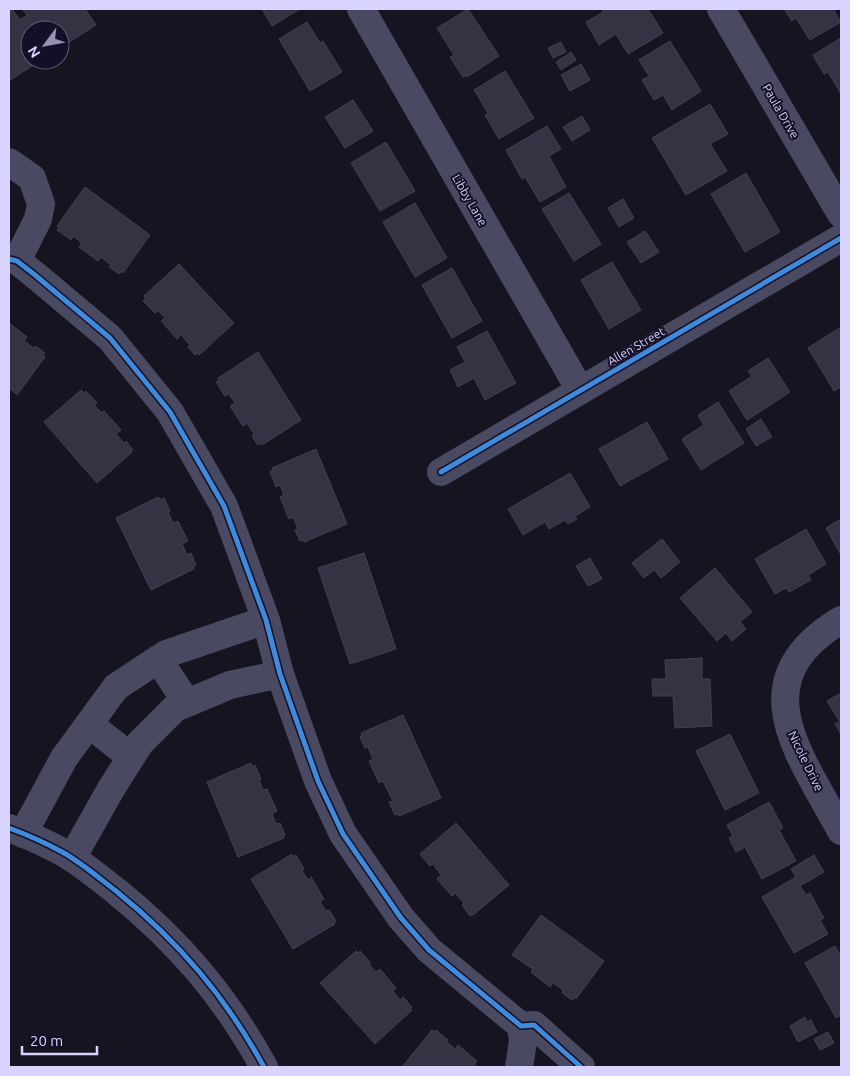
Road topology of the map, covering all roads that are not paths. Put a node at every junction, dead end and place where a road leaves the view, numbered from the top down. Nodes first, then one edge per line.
1 (360, 9) edge
2 (721, 9) edge
3 (9, 162) edge
4 (841, 214) edge
5 (841, 238) edge
6 (13, 260) edge
7 (580, 390) junction
8 (441, 472) dead end
9 (266, 620) junction
10 (841, 620) edge
11 (158, 659) junction
12 (280, 674) junction
13 (187, 703) junction
14 (89, 724) junction
15 (131, 758) junction
16 (841, 830) edge
17 (16, 831) edge
18 (72, 858) junction
19 (520, 1026) junction
20 (264, 1067) edge
21 (519, 1067) edge
22 (581, 1067) edge

1 - 7 street, Libby Lane
2 - 4 street, Paula Drive
3 - 6 street
5 - 7 street, Allen Street
6 - 9 street
7 - 8 street, Allen Street
9 - 11 street
9 - 12 street
10 - 16 street, Nicole Drive
11 - 13 street
11 - 14 street
12 - 13 street
12 - 19 street
13 - 15 street
14 - 15 street
14 - 17 street
15 - 18 street
17 - 18 street
18 - 20 street
19 - 21 street
19 - 22 street

